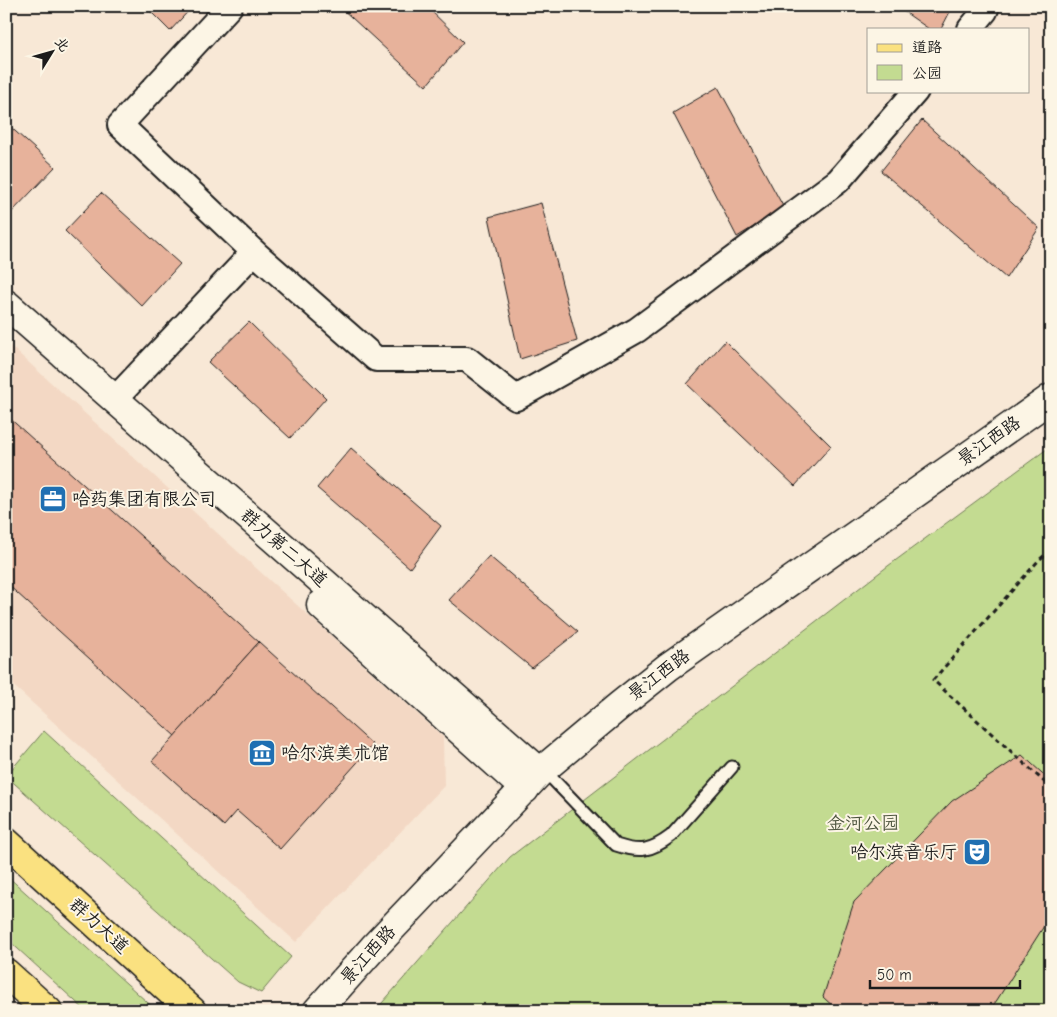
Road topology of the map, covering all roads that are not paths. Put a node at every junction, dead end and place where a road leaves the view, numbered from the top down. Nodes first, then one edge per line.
1 (230, 6) edge
2 (987, 6) edge
3 (971, 28) edge
4 (915, 92) edge
5 (254, 252) junction
6 (6, 304) edge
7 (6, 321) edge
8 (1051, 398) edge
9 (115, 399) junction
10 (732, 767) dead end
11 (536, 777) junction
12 (6, 842) edge
13 (6, 973) edge
14 (48, 1011) edge
15 (192, 1011) edge
16 (318, 1011) edge

1 - 5 street
2 - 3 street
4 - 5 street
5 - 9 street
6 - 9 main road, 群力第二大道
7 - 11 main road, 群力第二大道
8 - 11 main road, 景江西路
9 - 11 main road, 群力第二大道
10 - 11 lane
11 - 16 main road, 景江西路
12 - 15 main road, 群力大道
13 - 14 main road

